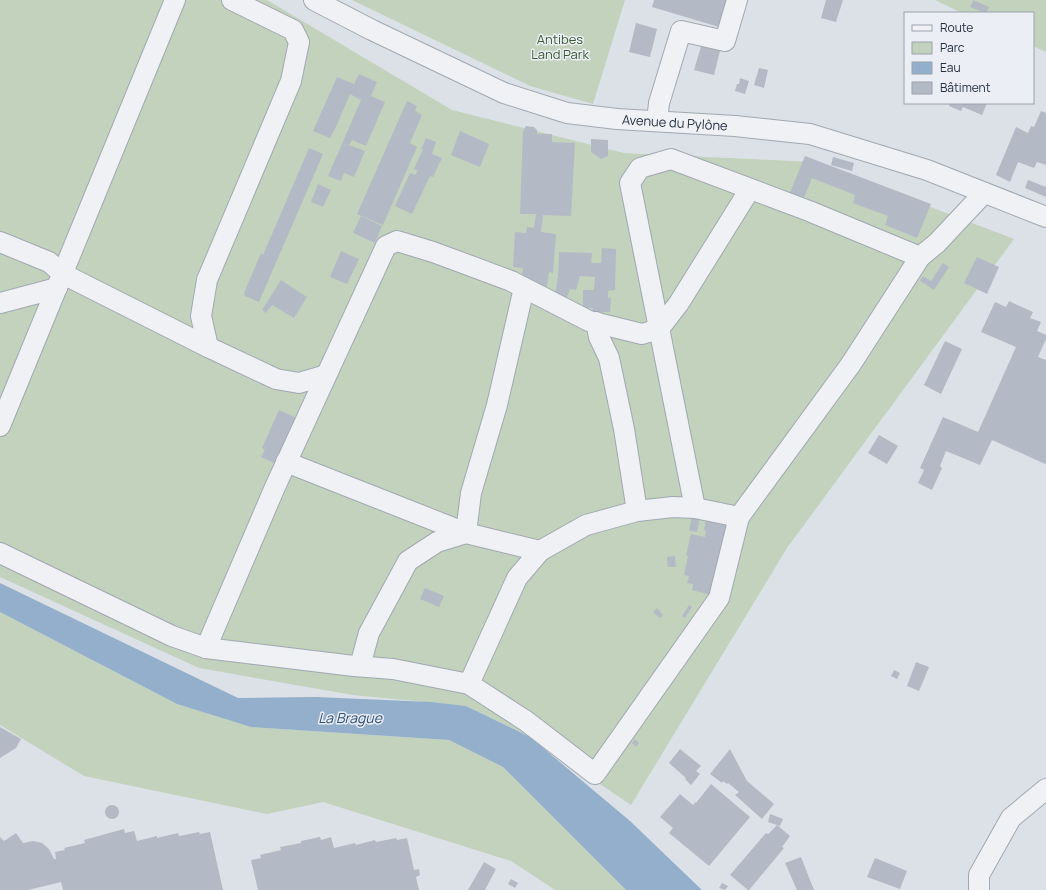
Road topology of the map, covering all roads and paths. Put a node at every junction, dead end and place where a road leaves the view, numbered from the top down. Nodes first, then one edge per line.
1 (175, 0) edge
2 (232, 0) edge
3 (314, 0) edge
4 (737, 0) edge
5 (657, 121) junction
6 (750, 189) junction
7 (984, 193) junction
8 (1046, 217) edge
9 (0, 242) edge
10 (920, 257) junction
11 (60, 281) junction
12 (524, 288) junction
13 (0, 303) edge
14 (596, 322) junction
15 (659, 329) junction
16 (208, 347) junction
17 (326, 375) junction
18 (0, 426) edge
19 (286, 462) junction
20 (695, 508) junction
21 (637, 511) junction
22 (739, 516) junction
23 (466, 533) junction
24 (540, 551) junction
25 (0, 553) edge
26 (206, 648) junction
27 (360, 666) junction
28 (469, 684) junction
29 (1046, 789) edge
30 (979, 890) edge

1 - 11 street
2 - 16 street
3 - 5 street, Avenue du Pylône
4 - 5 street
5 - 7 street, Avenue du Pylône
6 - 10 street
6 - 15 street
6 - 15 street
7 - 8 street, Avenue du Pylône
7 - 10 street
9 - 11 street
10 - 22 street
11 - 13 street
11 - 16 street
11 - 18 street
12 - 14 street
12 - 17 street
12 - 23 street
14 - 15 street
14 - 21 street
15 - 20 street
16 - 17 street
17 - 19 street
19 - 23 street
19 - 26 street
20 - 21 street
20 - 22 street
21 - 24 street
22 - 28 street
23 - 24 street
23 - 27 street
24 - 28 street
25 - 26 street
26 - 27 street
27 - 28 street
29 - 30 street

